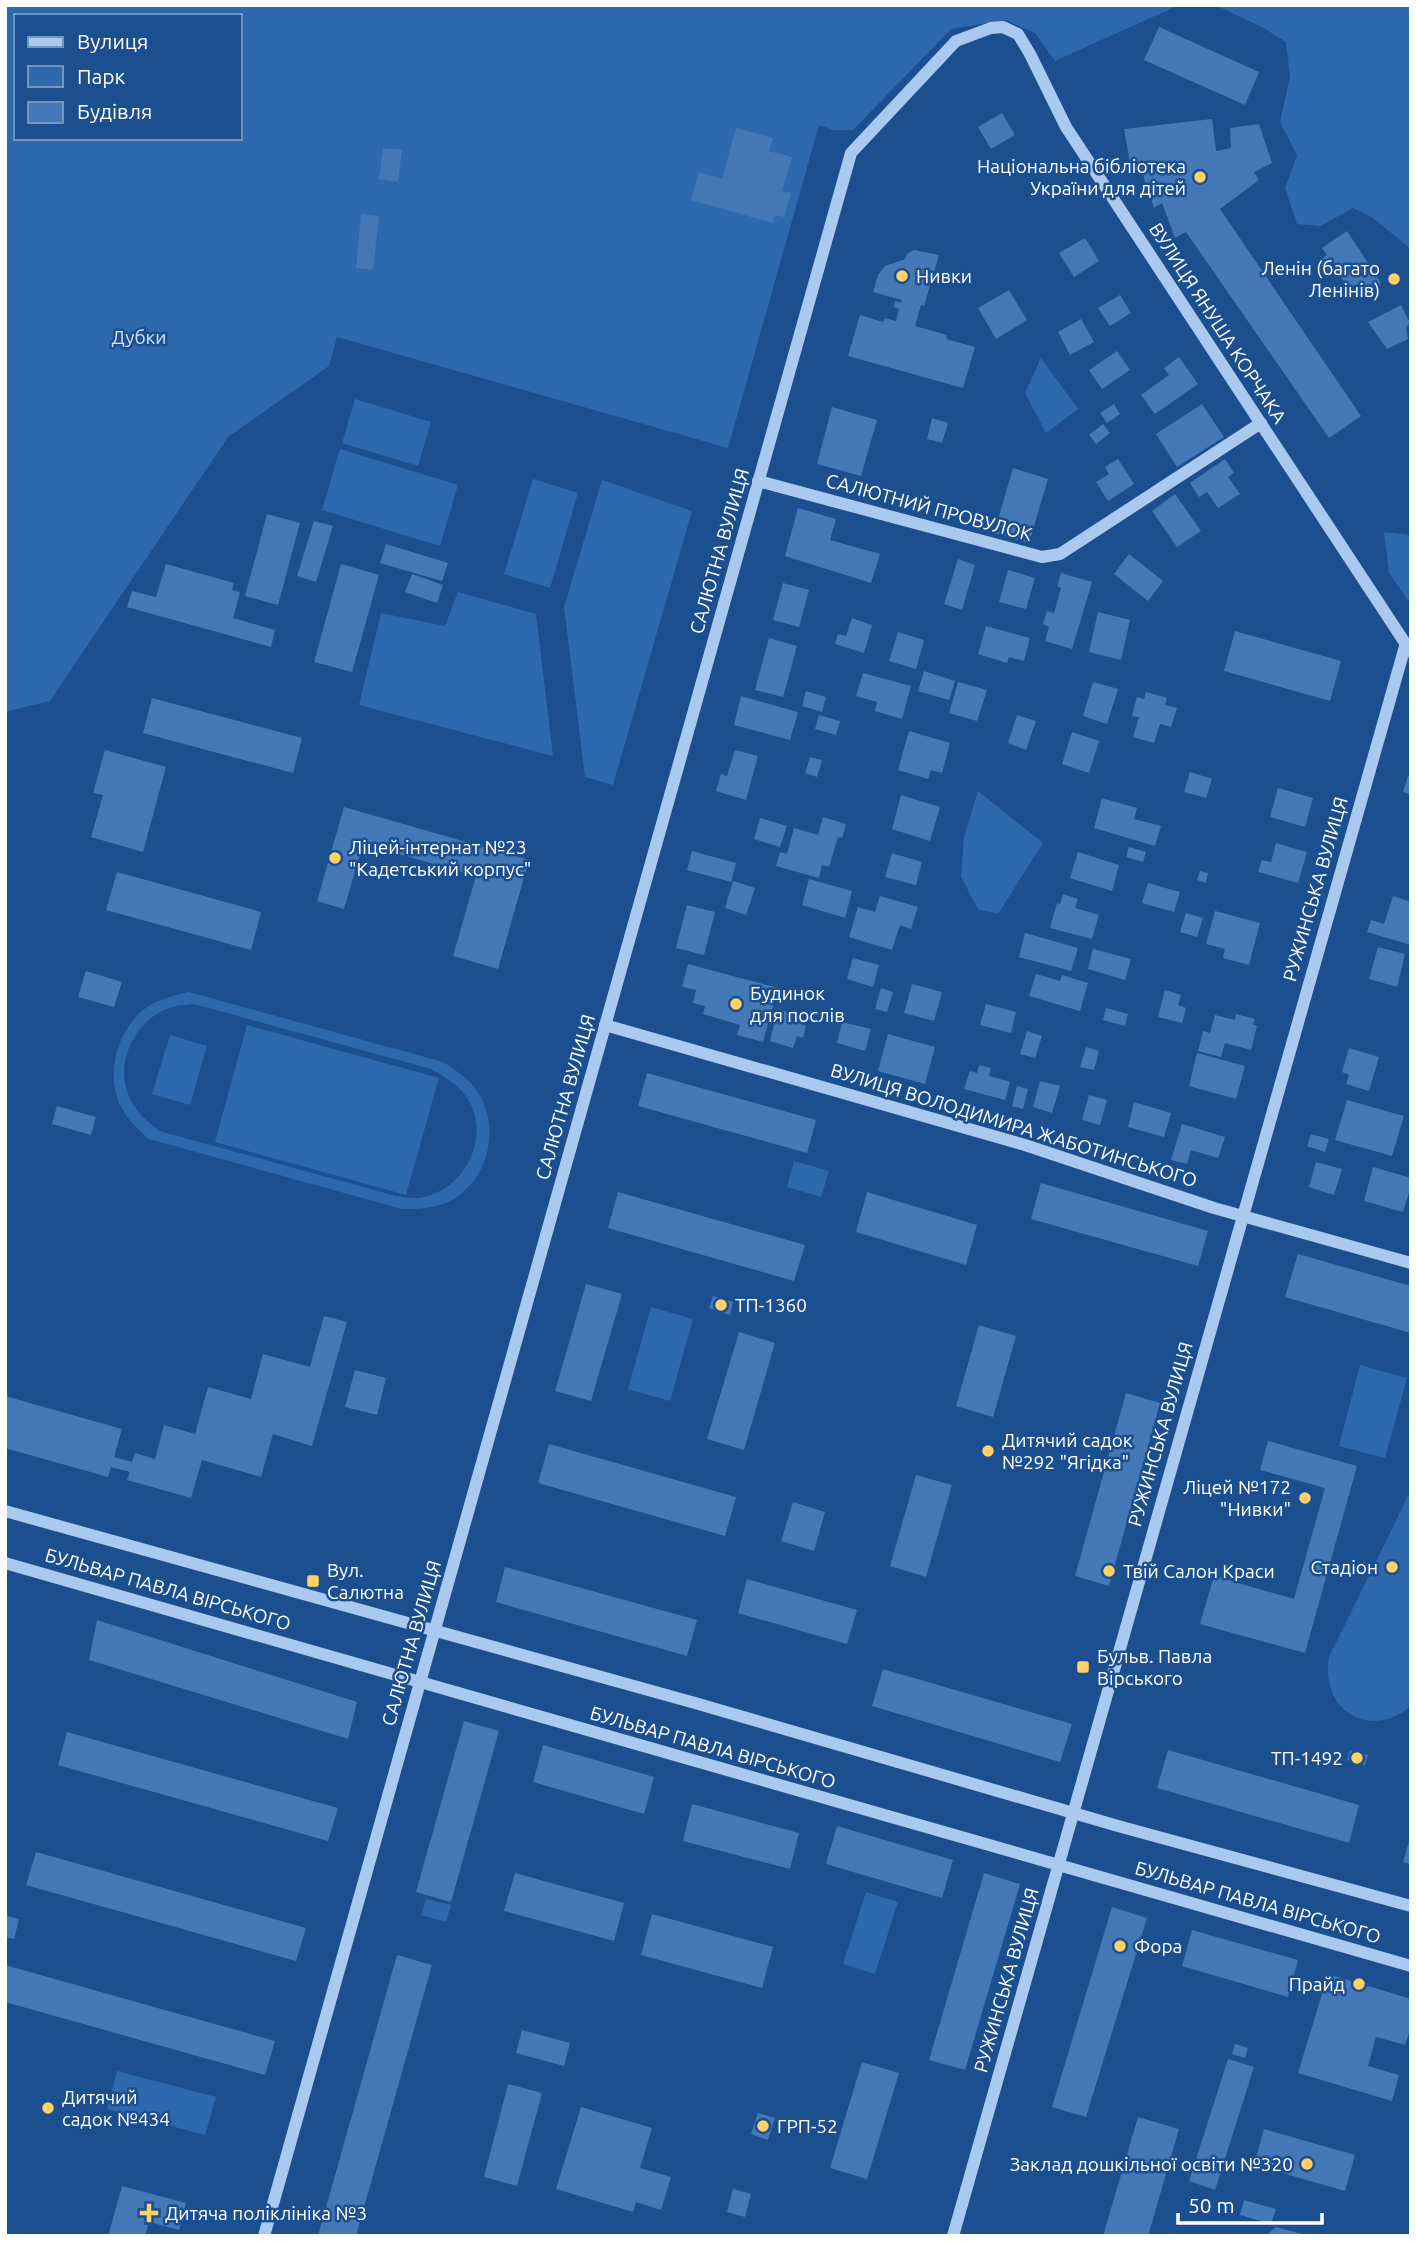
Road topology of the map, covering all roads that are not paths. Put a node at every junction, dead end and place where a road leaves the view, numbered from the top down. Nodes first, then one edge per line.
1 (991, 28) joint
2 (1261, 423) junction
3 (758, 481) junction
4 (1409, 645) edge
5 (605, 1025) junction
6 (1242, 1216) junction
7 (1411, 1263) edge
8 (5, 1511) edge
9 (5, 1563) edge
10 (435, 1630) junction
11 (420, 1683) junction
12 (1073, 1813) junction
13 (1058, 1864) junction
14 (1411, 1906) edge
15 (1411, 1966) edge
16 (264, 2236) edge
17 (953, 2236) edge

1 - 2 street, ВУЛИЦЯ ЯНУША КОРЧАКА
1 - 3 street, САЛЮТНА ВУЛИЦЯ
2 - 3 street, САЛЮТНИЙ ПРОВУЛОК
2 - 4 street, ВУЛИЦЯ ЯНУША КОРЧАКА
3 - 5 street, САЛЮТНА ВУЛИЦЯ
4 - 6 street, РУЖИНСЬКА ВУЛИЦЯ
5 - 6 street, ВУЛИЦЯ ВОЛОДИМИРА ЖАБОТИНСЬКОГО
5 - 10 street, САЛЮТНА ВУЛИЦЯ
6 - 7 street, ВУЛИЦЯ ВОЛОДИМИРА ЖАБОТИНСЬКОГО
6 - 12 street, РУЖИНСЬКА ВУЛИЦЯ
8 - 10 street, БУЛЬВАР ПАВЛА ВІРСЬКОГО
9 - 11 street, БУЛЬВАР ПАВЛА ВІРСЬКОГО
10 - 11 street, САЛЮТНА ВУЛИЦЯ
10 - 12 street, БУЛЬВАР ПАВЛА ВІРСЬКОГО
11 - 13 street, БУЛЬВАР ПАВЛА ВІРСЬКОГО
11 - 16 street, САЛЮТНА ВУЛИЦЯ
12 - 13 street, РУЖИНСЬКА ВУЛИЦЯ
12 - 14 street, БУЛЬВАР ПАВЛА ВІРСЬКОГО
13 - 15 street, БУЛЬВАР ПАВЛА ВІРСЬКОГО
13 - 17 street, РУЖИНСЬКА ВУЛИЦЯ

